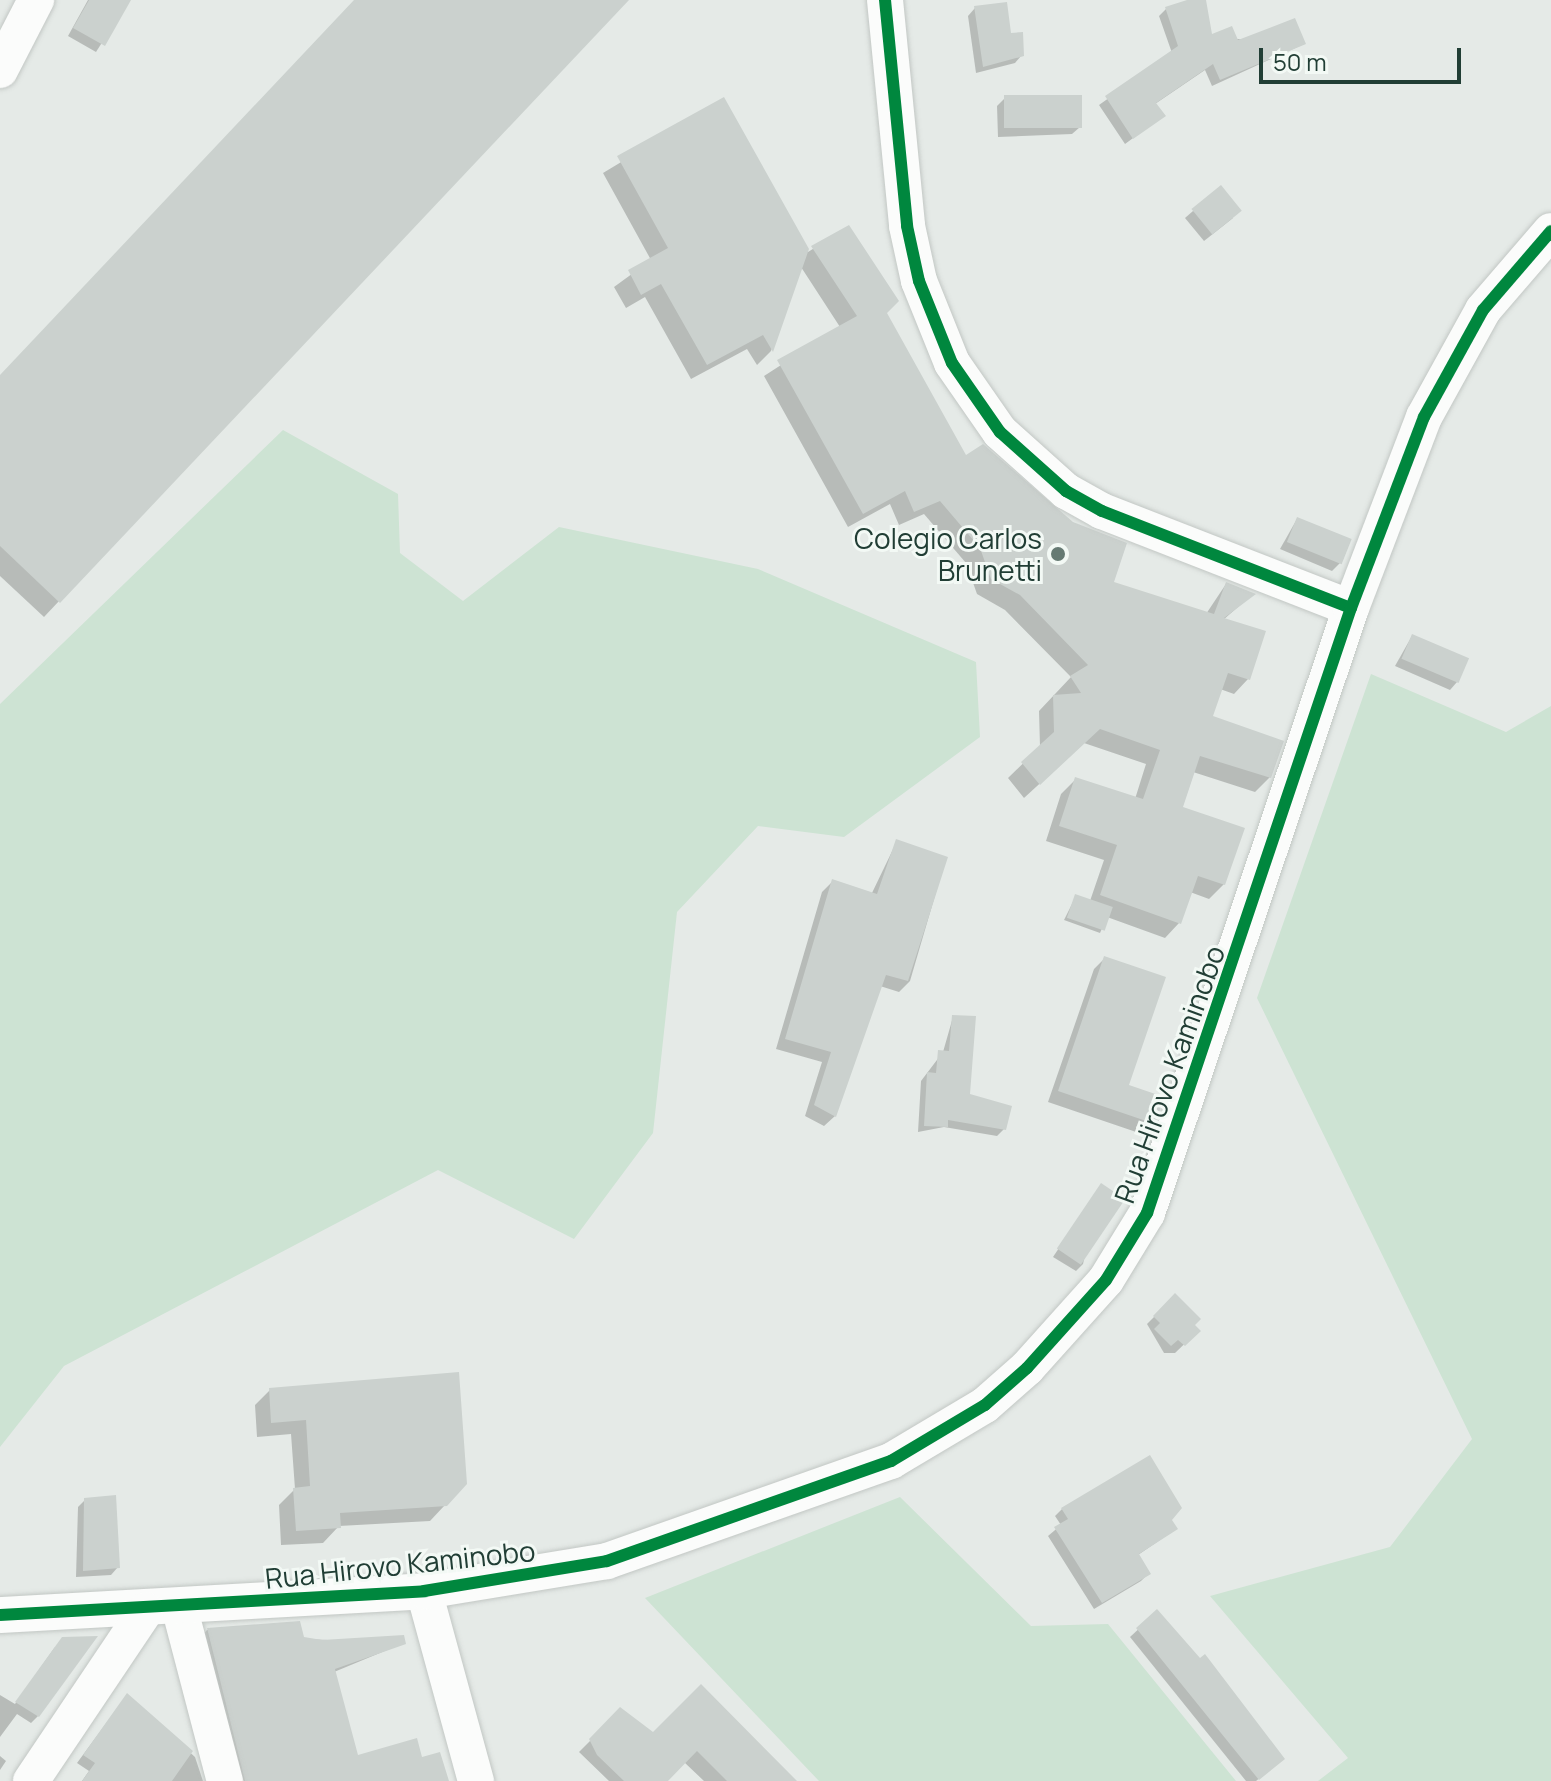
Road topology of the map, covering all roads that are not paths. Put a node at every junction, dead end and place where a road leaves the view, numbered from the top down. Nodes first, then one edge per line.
1 (36, 0) edge
2 (885, 0) edge
3 (0, 70) edge
4 (1551, 231) edge
5 (1351, 608) junction
6 (424, 1591) junction
7 (163, 1610) junction
8 (0, 1615) edge
9 (31, 1781) edge
10 (225, 1781) edge
11 (476, 1781) edge

1 - 3 street
2 - 5 street
4 - 5 street, Rua Hirovo Kaminobo
5 - 6 street, Rua Hirovo Kaminobo
6 - 7 street, Rua Hirovo Kaminobo
6 - 11 street
7 - 8 street, Rua Hirovo Kaminobo
7 - 9 street
7 - 10 street

